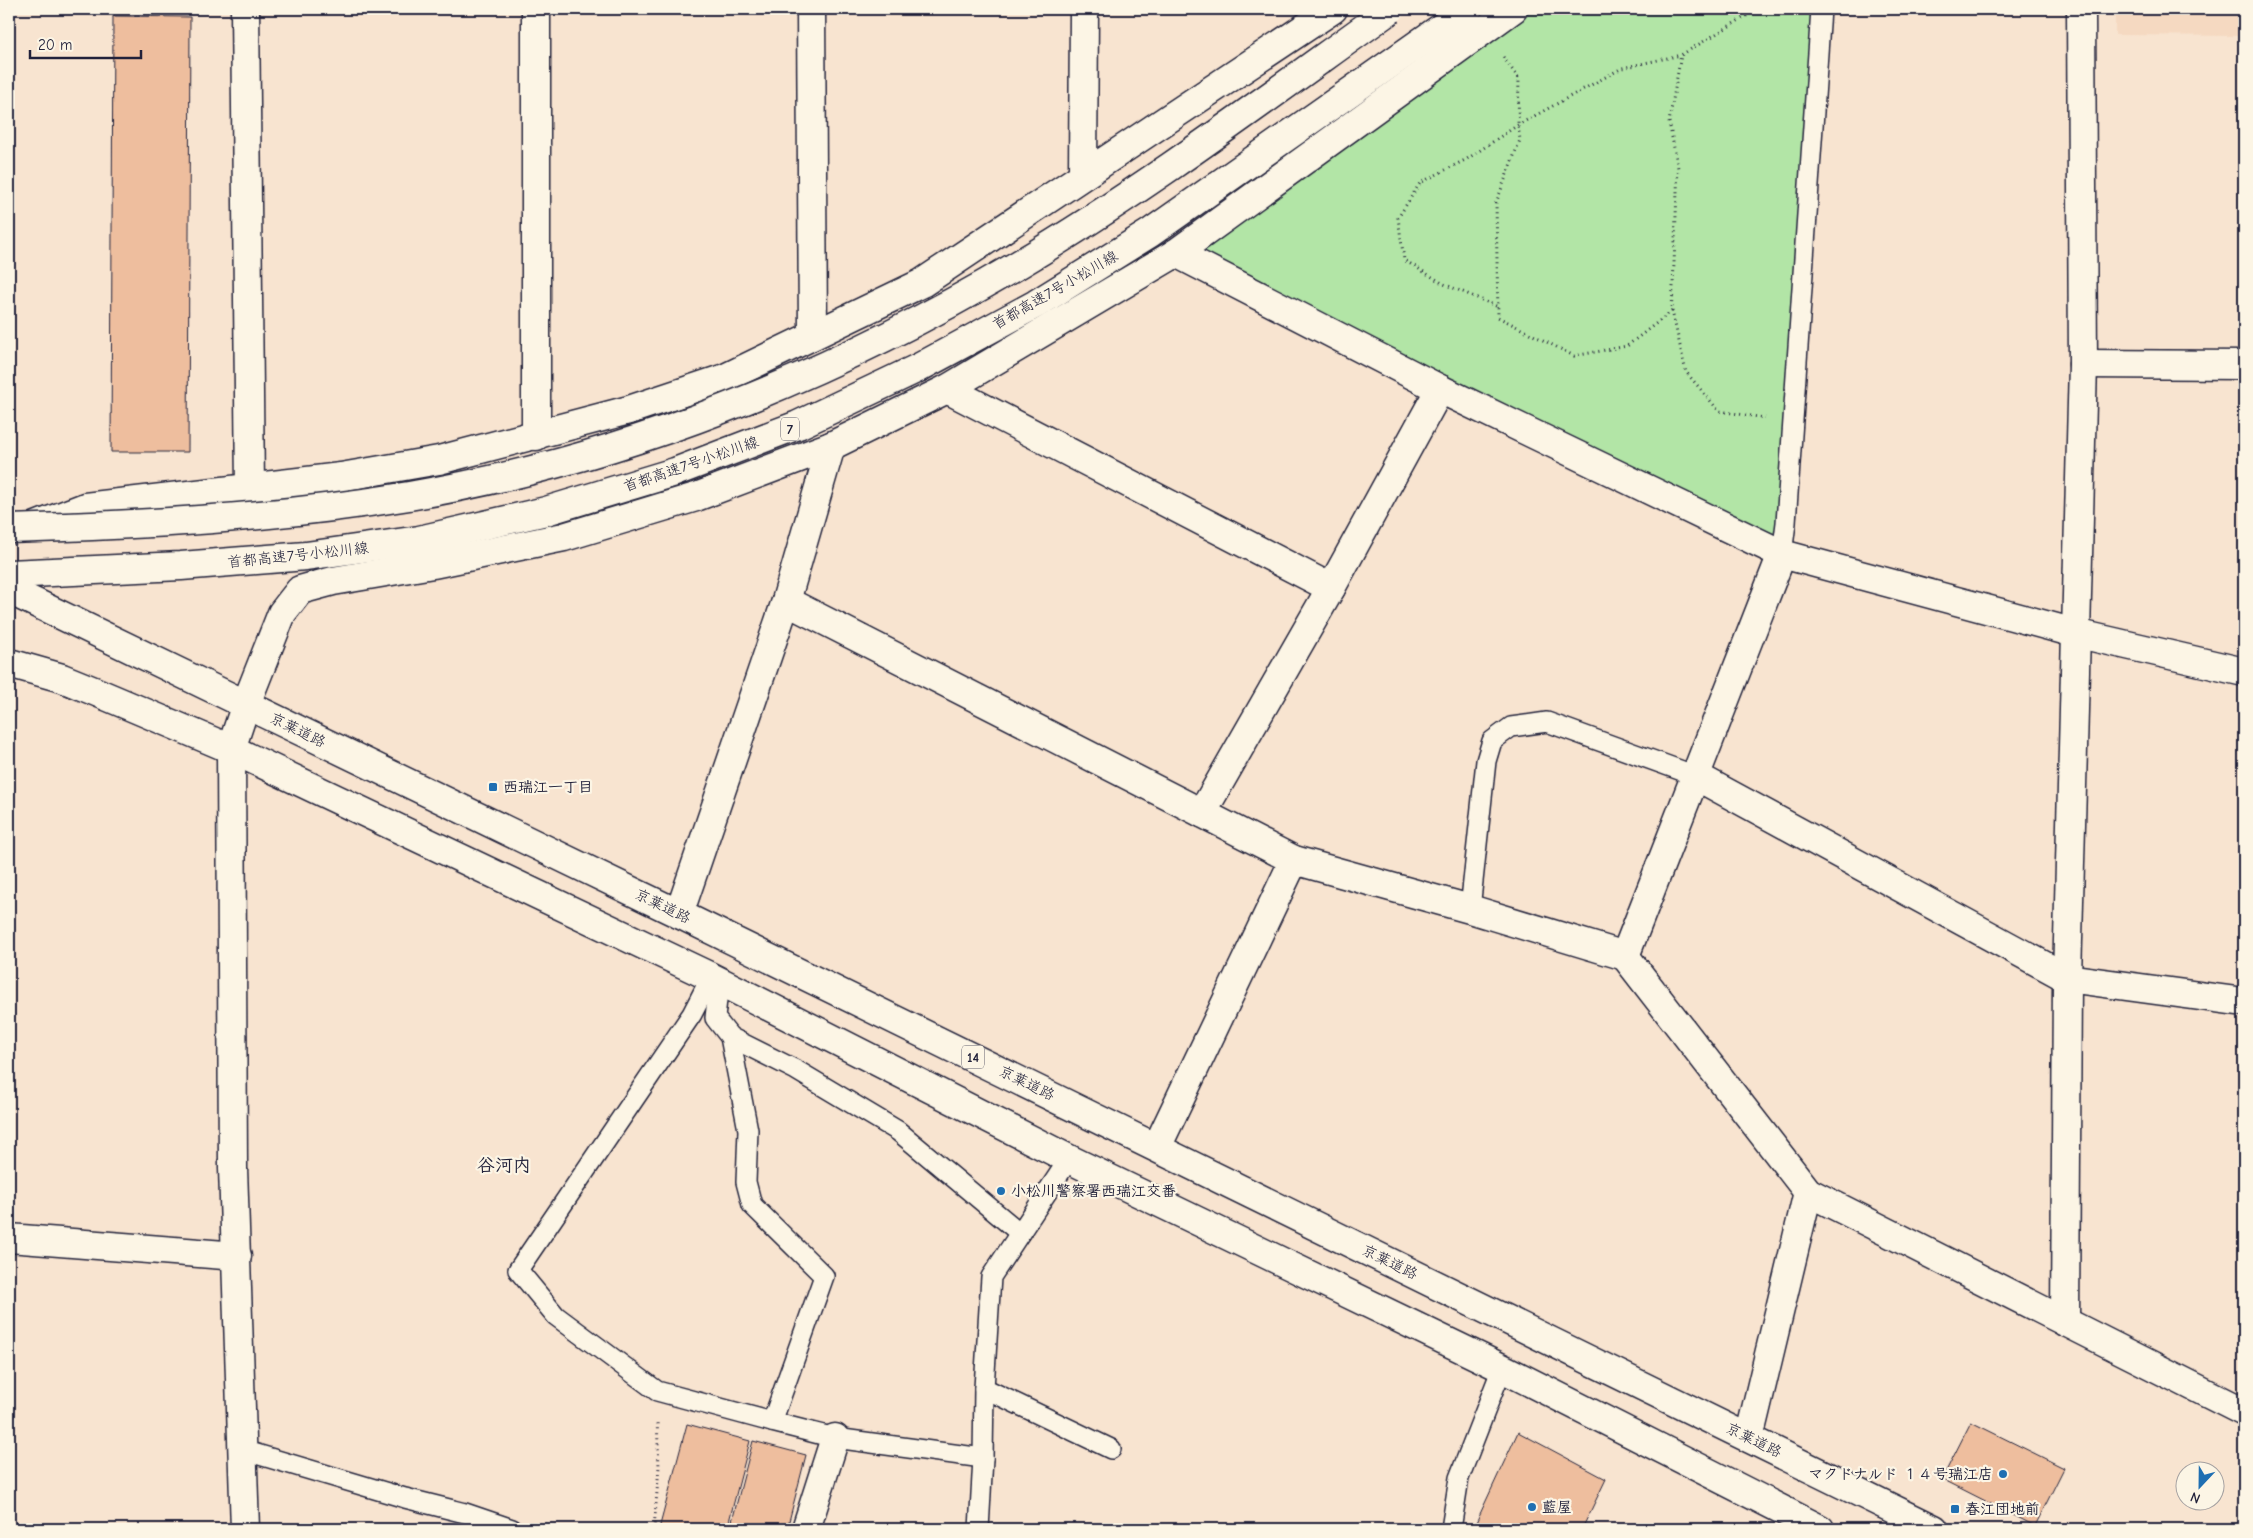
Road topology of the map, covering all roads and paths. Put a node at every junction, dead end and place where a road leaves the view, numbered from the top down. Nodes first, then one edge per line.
1 (245, 9) edge
2 (536, 9) edge
3 (811, 9) edge
4 (1084, 9) edge
5 (1333, 9) edge
6 (1391, 9) edge
7 (1513, 9) edge
8 (1758, 9) edge
9 (1821, 9) edge
10 (2081, 9) edge
11 (1476, 19) edge
12 (1681, 55) junction
13 (1518, 125) junction
14 (1083, 175) junction
15 (1176, 253) junction
16 (1496, 306) junction
17 (1672, 311) junction
18 (813, 335) junction
19 (2082, 364) junction
20 (2244, 364) edge
21 (1440, 389) junction
22 (947, 390) junction
23 (1793, 423) junction
24 (536, 436) junction
25 (831, 446) junction
26 (250, 488) junction
27 (9, 529) edge
28 (9, 537) edge
29 (1782, 554) junction
30 (9, 574) edge
31 (1331, 588) junction
32 (9, 590) edge
33 (786, 602) junction
34 (2075, 632) junction
35 (9, 663) edge
36 (2244, 672) edge
37 (246, 704) junction
38 (231, 749) junction
39 (1696, 776) junction
40 (1202, 814) junction
41 (1294, 860) junction
42 (1470, 908) junction
43 (679, 914) junction
44 (1625, 956) junction
45 (2067, 978) junction
46 (715, 979) junction
47 (2244, 1002) edge
48 (730, 1037) junction
49 (1157, 1147) junction
50 (1069, 1159) junction
51 (1808, 1192) junction
52 (1020, 1234) junction
53 (9, 1238) edge
54 (237, 1256) junction
55 (2065, 1322) junction
56 (1502, 1368) junction
57 (984, 1388) junction
58 (656, 1391) junction
59 (2244, 1412) edge
60 (772, 1422) junction
61 (834, 1438) junction
62 (1749, 1438) junction
63 (243, 1450) junction
64 (1111, 1450) dead end
65 (983, 1458) junction
66 (245, 1529) edge
67 (512, 1529) edge
68 (654, 1529) edge
69 (806, 1529) edge
70 (979, 1529) edge
71 (1451, 1529) edge
72 (1820, 1529) edge
73 (1934, 1529) edge

1 - 26 main road
2 - 24 main road
3 - 18 main road
4 - 14 main road
5 - 14 main road
6 - 27 main road, bridge
7 - 11 main road
8 - 12 path
9 - 23 lane
10 - 19 main road
11 - 13 path
11 - 15 main road
11 - 30 main road, 首都高速7号小松川線 / 7
12 - 13 path
12 - 17 path
13 - 16 path
13 - 16 path
14 - 18 main road
15 - 21 main road
15 - 22 main road
16 - 17 path
17 - 23 path
18 - 24 main road
19 - 20 main road
19 - 34 main road
21 - 29 main road
21 - 31 main road
22 - 25 main road
22 - 31 main road
23 - 29 lane
24 - 26 main road
25 - 33 main road
25 - 37 main road
26 - 28 main road
29 - 34 main road
29 - 39 main road
31 - 40 main road
32 - 37 main road, 京葉道路 / 14
33 - 40 main road
33 - 43 main road
34 - 36 main road
34 - 45 main road
35 - 38 main road
37 - 38 main road
37 - 43 main road, 京葉道路 / 14
38 - 46 main road
38 - 54 main road
39 - 42 lane
39 - 44 main road
39 - 45 main road
40 - 41 main road
41 - 42 main road
41 - 49 main road
42 - 44 main road
43 - 49 main road, 京葉道路 / 14
44 - 51 main road
45 - 47 main road
45 - 55 main road
46 - 48 lane
46 - 50 main road
46 - 58 lane
48 - 52 lane
48 - 60 lane
49 - 62 main road, 京葉道路 / 14
50 - 52 lane
50 - 56 main road
51 - 55 main road
51 - 62 main road
52 - 57 lane
53 - 54 main road
54 - 63 main road
55 - 59 main road
56 - 71 lane
56 - 72 main road
57 - 64 lane
57 - 65 lane
58 - 60 lane
58 - 68 path
60 - 61 lane
61 - 65 lane
61 - 69 main road
62 - 73 main road, 京葉道路 / 14
63 - 66 main road
63 - 67 lane
65 - 70 lane

